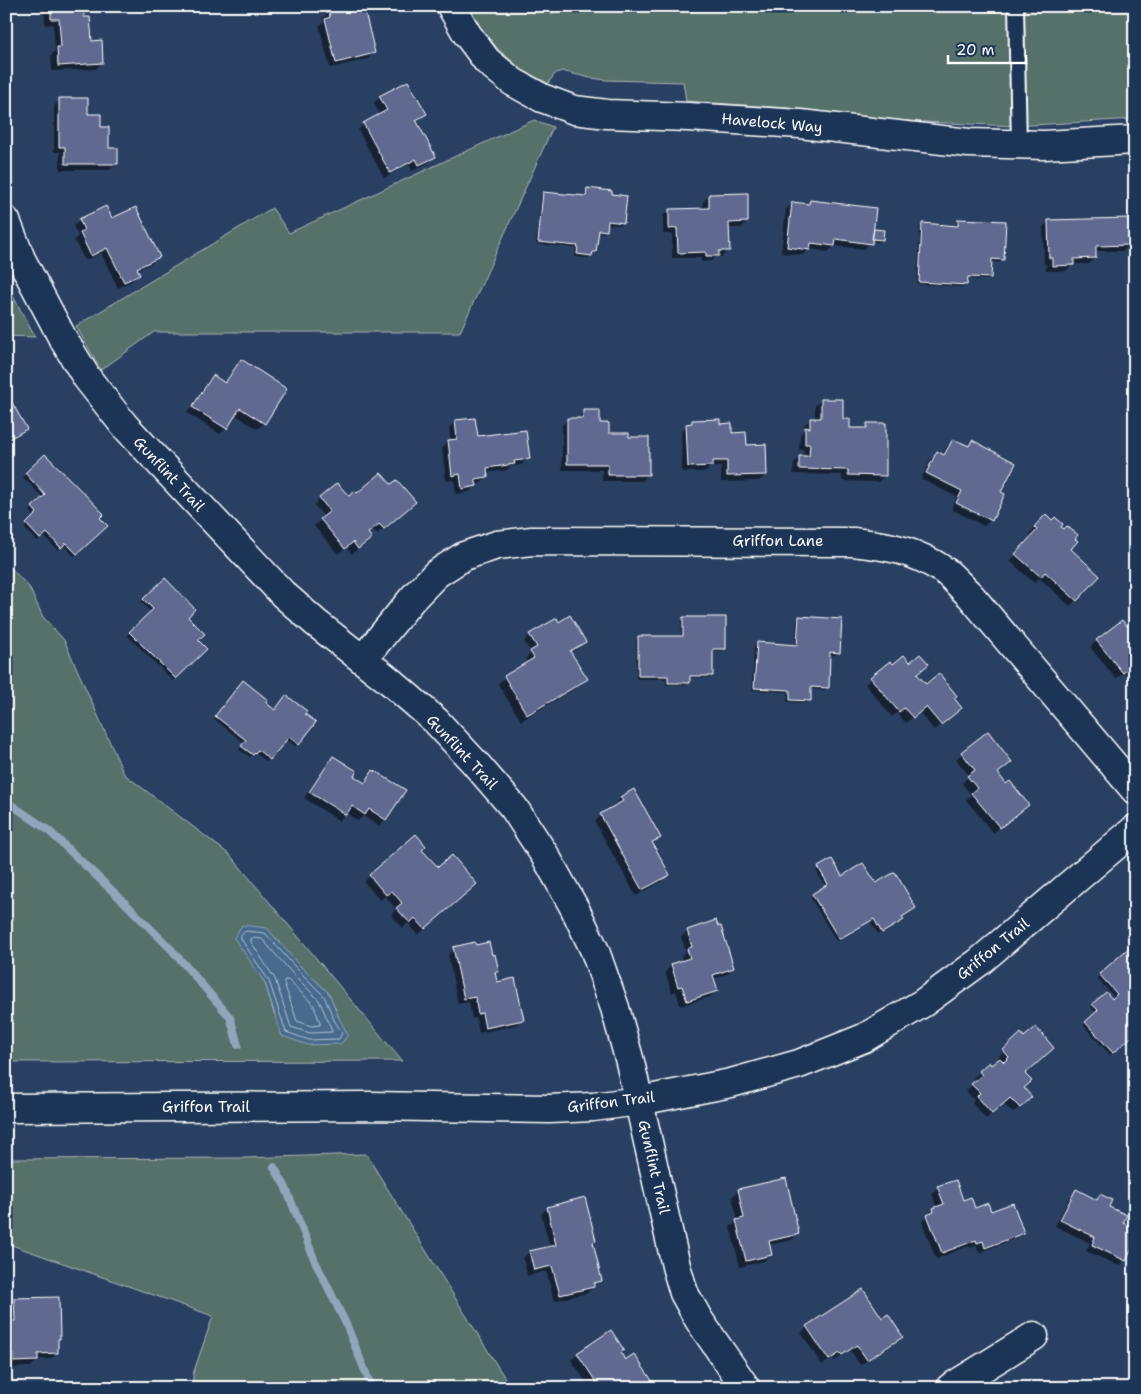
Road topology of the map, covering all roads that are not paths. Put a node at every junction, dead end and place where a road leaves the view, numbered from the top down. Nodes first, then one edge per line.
1 (451, 6) edge
2 (1016, 6) edge
3 (1135, 140) edge
4 (1019, 144) junction
5 (6, 221) edge
6 (363, 659) junction
7 (1135, 790) edge
8 (1135, 830) edge
9 (639, 1101) junction
10 (6, 1108) edge
11 (1034, 1336) dead end
12 (746, 1388) edge
13 (950, 1388) edge

1 - 4 street, Havelock Way
2 - 4 lane
3 - 4 street, Havelock Way
5 - 6 street, Gunflint Trail
6 - 7 street, Griffon Lane
6 - 9 street, Gunflint Trail
8 - 9 street, Griffon Trail
9 - 10 street, Griffon Trail
9 - 12 street, Gunflint Trail
11 - 13 street

